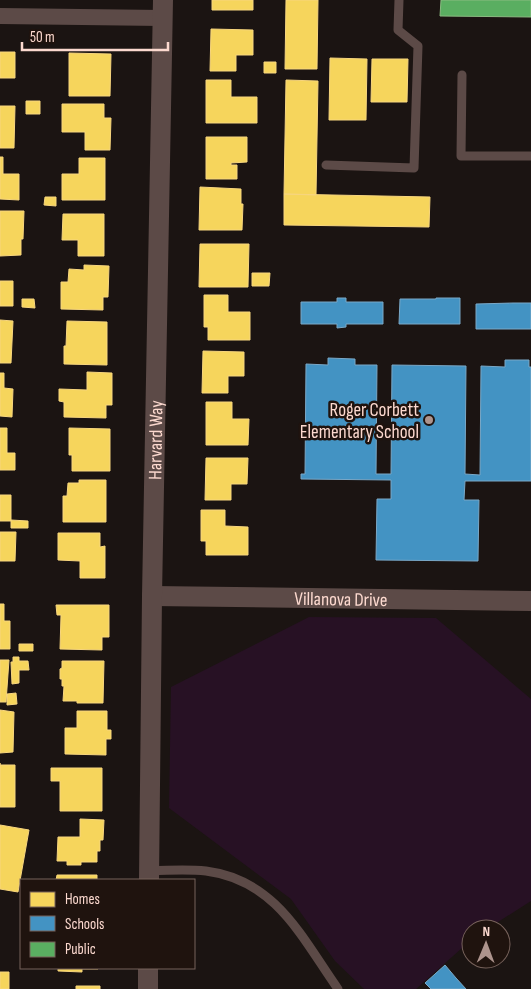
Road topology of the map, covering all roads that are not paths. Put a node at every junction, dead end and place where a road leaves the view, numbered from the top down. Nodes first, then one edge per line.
1 (399, 0) edge
2 (162, 9) edge
3 (0, 16) edge
4 (462, 75) dead end
5 (531, 156) edge
6 (326, 165) dead end
7 (152, 596) junction
8 (531, 601) edge
9 (149, 875) edge
10 (148, 969) edge
11 (148, 989) edge
12 (338, 989) edge

1 - 6 lane
2 - 3 street
2 - 7 street, Harvard Way
4 - 5 lane
7 - 8 street, Villanova Drive
7 - 9 street, Harvard Way
9 - 12 lane
10 - 11 street

